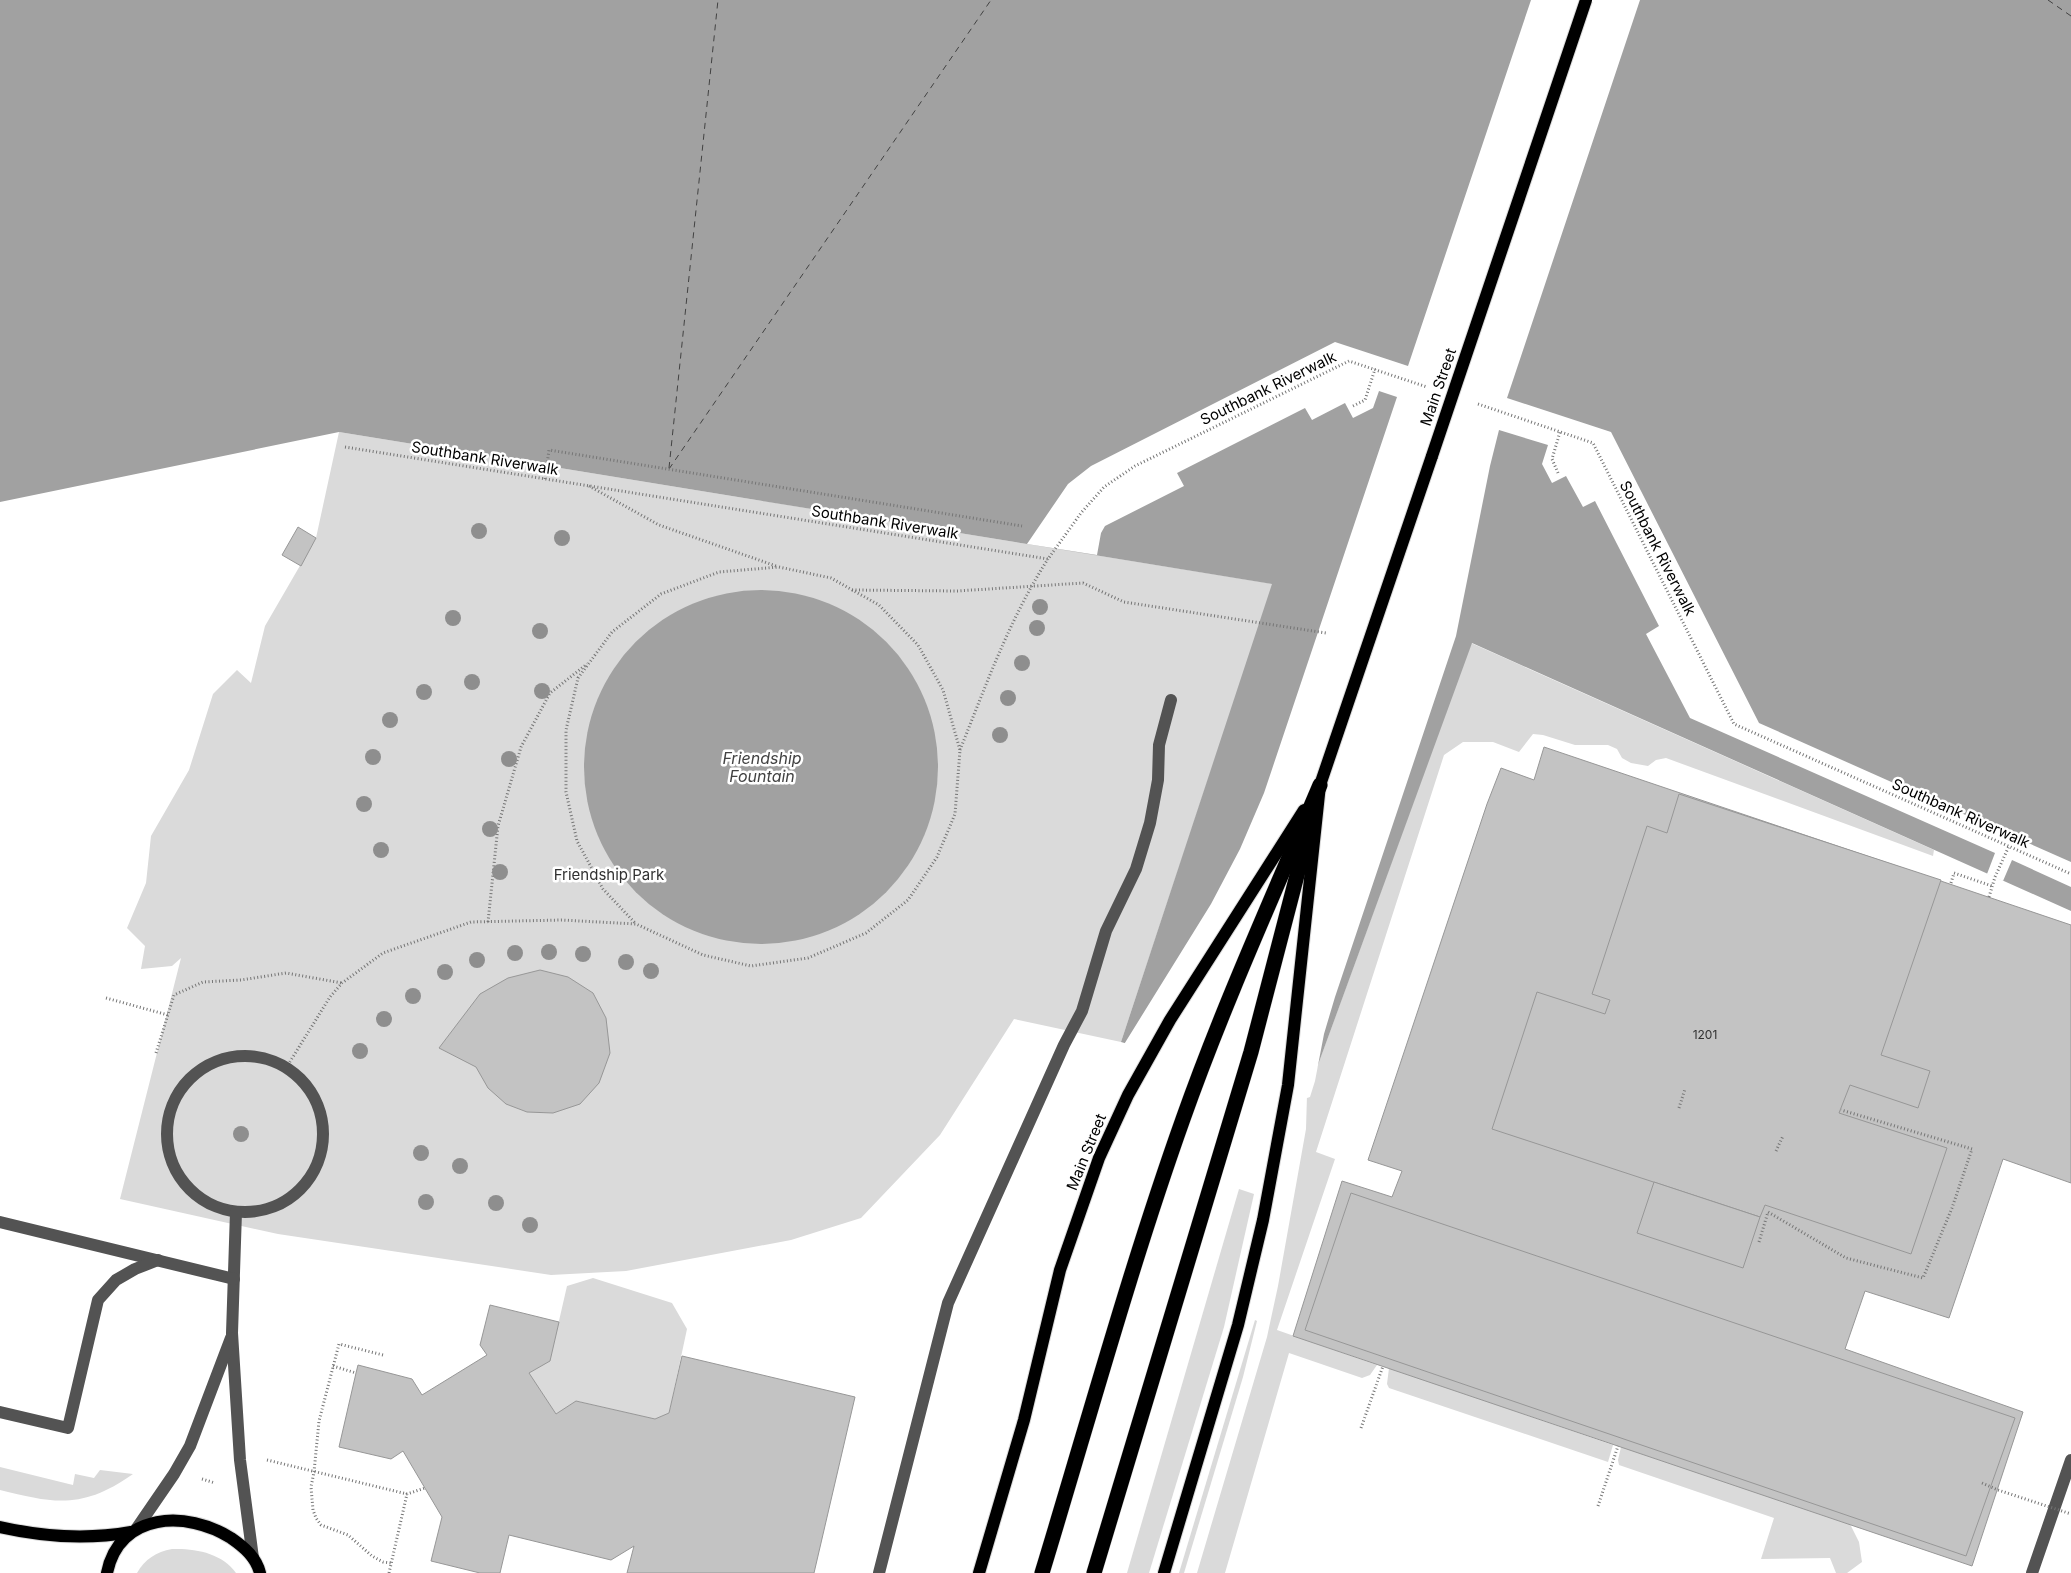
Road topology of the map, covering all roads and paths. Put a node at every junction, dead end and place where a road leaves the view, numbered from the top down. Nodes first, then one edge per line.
1 (1586, 0) edge
2 (1375, 369) junction
3 (1431, 388) dead end
4 (1477, 404) dead end
5 (1353, 406) dead end
6 (1560, 432) junction
7 (344, 447) dead end
8 (1558, 473) dead end
9 (544, 479) junction
10 (587, 485) junction
11 (1022, 526) dead end
12 (1048, 559) junction
13 (779, 567) junction
14 (1029, 588) junction
15 (852, 590) junction
16 (1326, 633) dead end
17 (592, 660) junction
18 (1171, 700) dead end
19 (960, 750) junction
20 (1320, 785) junction
21 (2009, 846) junction
22 (2071, 874) edge
23 (1951, 883) dead end
24 (1992, 886) junction
25 (1989, 897) dead end
26 (488, 922) junction
27 (636, 924) junction
28 (342, 983) junction
29 (106, 998) dead end
30 (168, 1015) junction
31 (156, 1053) dead end
32 (286, 1068) junction
33 (1685, 1089) dead end
34 (1679, 1108) dead end
35 (1841, 1110) dead end
36 (1783, 1136) dead end
37 (1776, 1151) dead end
38 (236, 1212) junction
39 (0, 1222) edge
40 (1759, 1242) dead end
41 (158, 1260) junction
42 (234, 1279) junction
43 (232, 1333) junction
44 (383, 1355) dead end
45 (333, 1366) junction
46 (1383, 1366) dead end
47 (356, 1373) dead end
48 (0, 1412) edge
49 (1361, 1428) dead end
50 (1618, 1446) dead end
51 (265, 1460) dead end
52 (2071, 1460) edge
53 (314, 1472) junction
54 (195, 1477) dead end
55 (1982, 1483) dead end
56 (222, 1485) dead end
57 (425, 1488) dead end
58 (407, 1494) junction
59 (1598, 1506) dead end
60 (2071, 1514) edge
61 (0, 1527) edge
62 (134, 1530) junction
63 (391, 1563) junction
64 (260, 1568) edge
65 (107, 1573) edge
66 (389, 1573) edge
67 (879, 1573) edge
68 (978, 1573) edge
69 (1042, 1573) edge
70 (1094, 1573) edge
71 (1164, 1573) edge
72 (2032, 1573) edge

1 - 20 main road, Main Street, bridge
2 - 3 path, Southbank Riverwalk
2 - 5 path
2 - 12 path, Southbank Riverwalk
4 - 6 path, Southbank Riverwalk
6 - 8 path
6 - 21 path, Southbank Riverwalk
7 - 9 path, Southbank Riverwalk
9 - 10 path, Southbank Riverwalk
9 - 11 path
10 - 12 path, Southbank Riverwalk
10 - 13 path
12 - 14 path
13 - 15 path
13 - 17 path
14 - 15 path
14 - 16 path
14 - 19 path
15 - 19 path
17 - 26 path
17 - 27 path
18 - 67 lane
19 - 27 path
20 - 68 main road, Main Street
20 - 69 highway
20 - 70 highway
20 - 71 main road, Main Street
21 - 22 path, Southbank Riverwalk
21 - 24 path
23 - 24 path
24 - 25 path
26 - 27 path
26 - 28 path
28 - 30 path
28 - 32 path
29 - 30 path
30 - 31 path
32 - 38 lane
32 - 38 lane
33 - 34 path
35 - 40 path
36 - 37 path
38 - 42 lane
39 - 41 lane
41 - 42 lane
41 - 48 lane
42 - 43 lane
43 - 62 lane
43 - 64 lane
44 - 45 path
45 - 47 path
45 - 53 path
46 - 49 path
50 - 59 path
51 - 53 path
52 - 72 lane
53 - 58 path
53 - 63 path
54 - 56 path
55 - 60 path, bridge
57 - 58 path
58 - 63 path
61 - 62 main road
62 - 64 main road
62 - 65 main road
63 - 66 path

